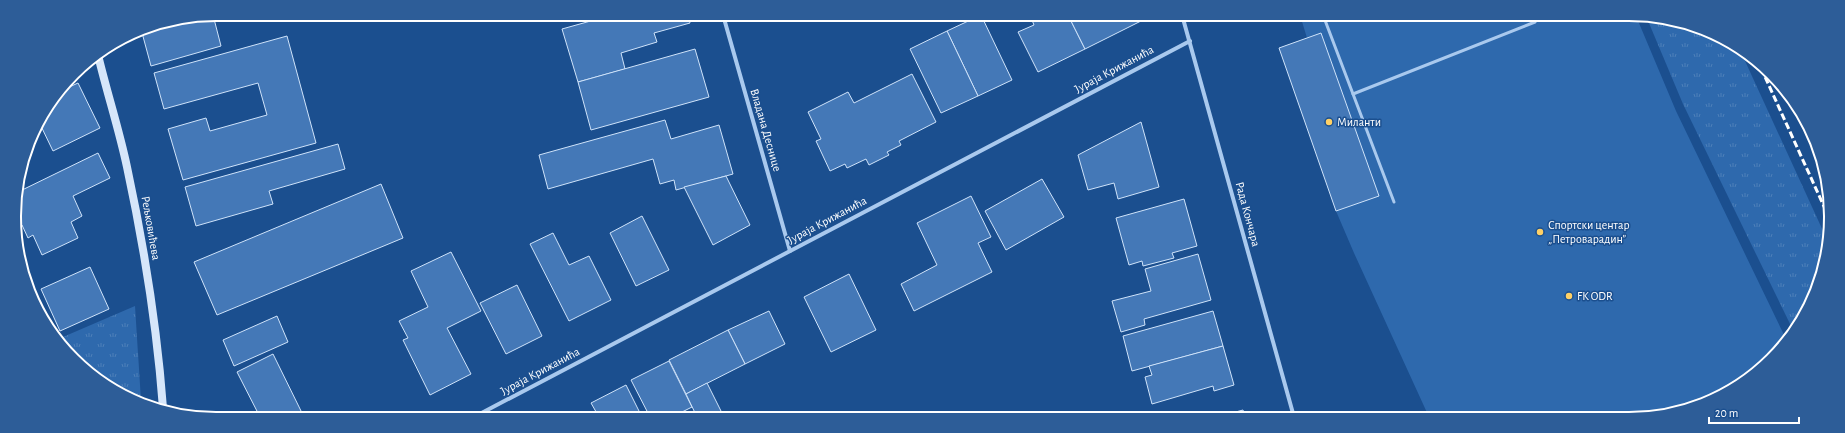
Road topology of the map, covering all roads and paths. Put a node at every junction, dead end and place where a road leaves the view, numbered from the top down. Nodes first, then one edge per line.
1 (725, 21) edge
2 (1184, 21) edge
3 (1325, 21) edge
4 (1535, 22) dead end
5 (1190, 41) junction
6 (99, 60) edge
7 (1353, 94) junction
8 (1394, 202) dead end
9 (790, 251) junction
10 (163, 404) edge
11 (484, 412) edge
12 (1293, 412) edge

1 - 9 street, Владана Деснице
2 - 5 street, Рада Кончара
3 - 7 lane
4 - 7 lane
5 - 9 street, Јураја Крижанића
5 - 12 street, Рада Кончара
6 - 10 main road, Рељковићева
7 - 8 lane
9 - 11 street, Јураја Крижанића

